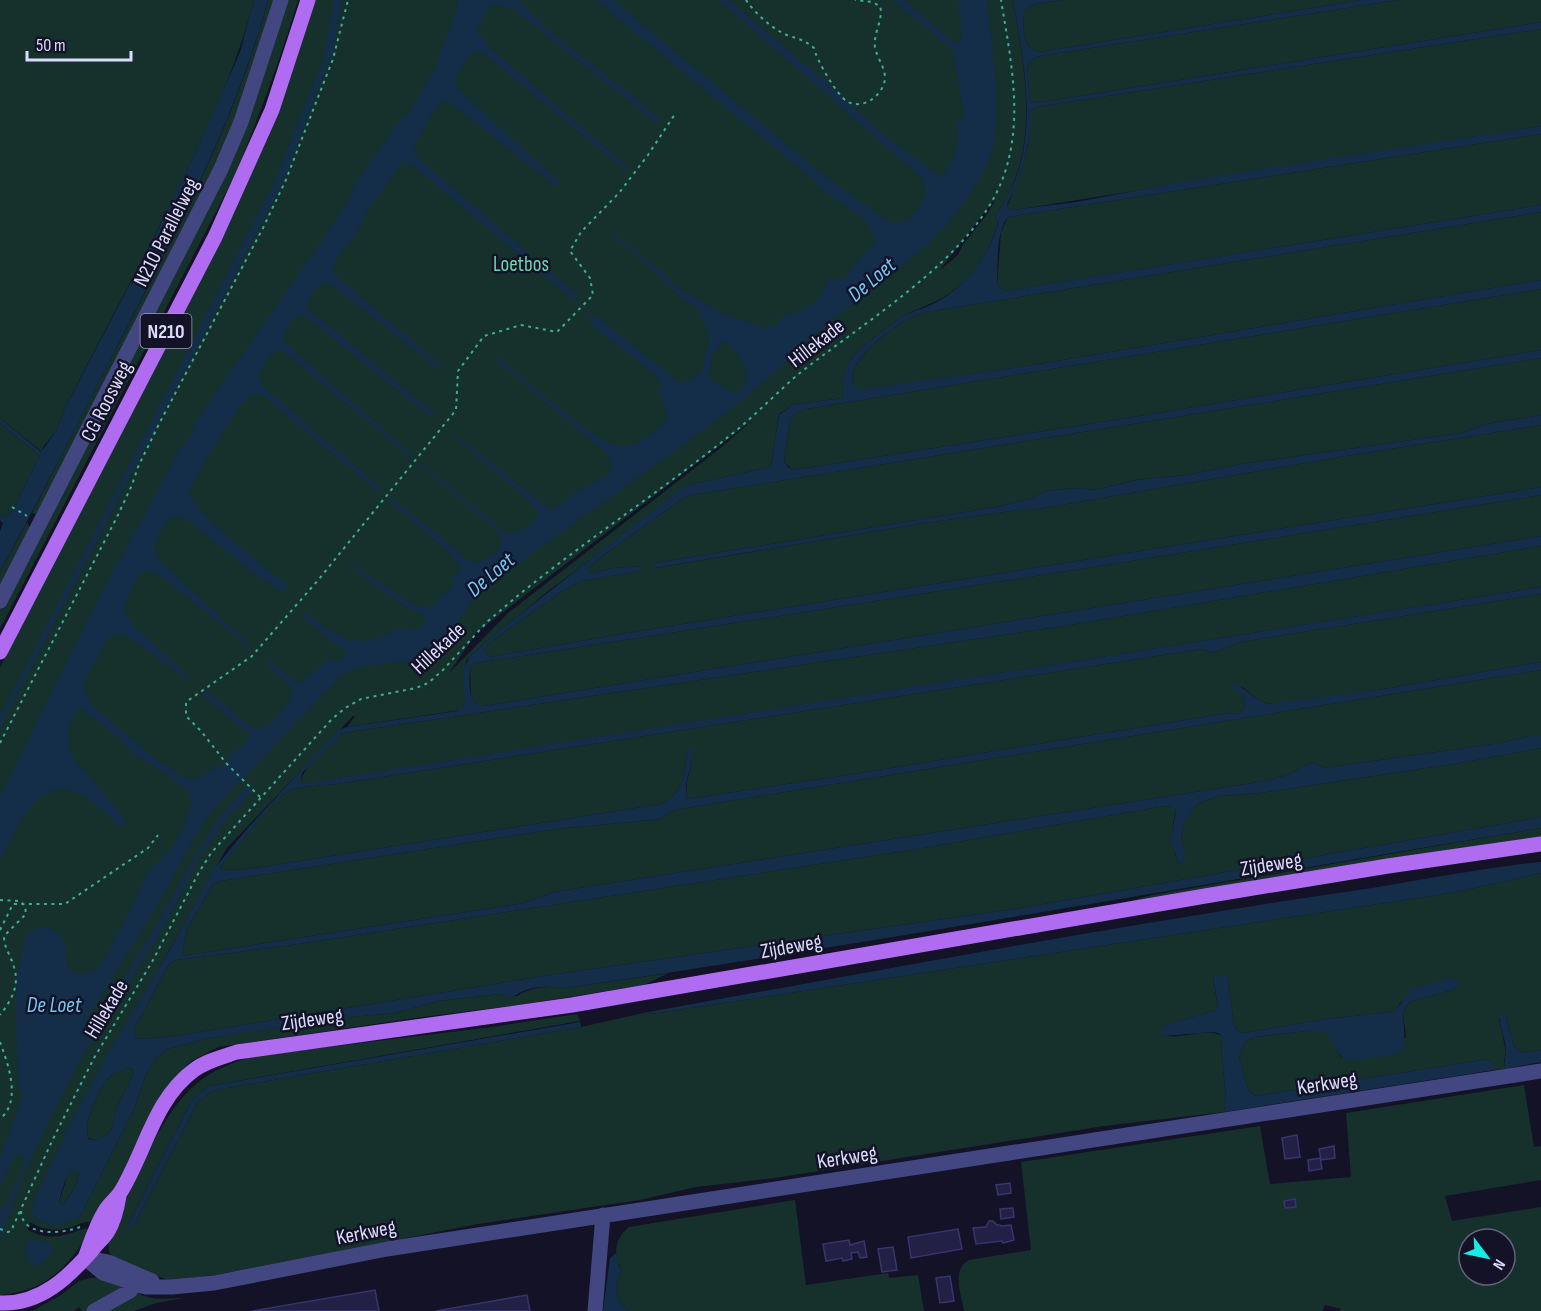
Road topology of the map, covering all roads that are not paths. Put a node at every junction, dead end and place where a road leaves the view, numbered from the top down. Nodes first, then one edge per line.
1 (281, 0) edge
2 (308, 0) edge
3 (0, 601) edge
4 (0, 652) edge
5 (1541, 844) edge
6 (1541, 1071) edge
7 (120, 1193) junction
8 (603, 1215) junction
9 (85, 1258) junction
10 (138, 1280) junction
11 (0, 1303) edge
12 (94, 1311) edge
13 (595, 1311) edge

1 - 3 street, N210 Parallelweg
2 - 4 main road, CG Roosweg / N210
5 - 7 main road, Zijdeweg
6 - 8 street, Kerkweg
7 - 9 main road, Zijdeweg
7 - 9 main road, Zijdeweg
8 - 10 street, Kerkweg
8 - 13 street
9 - 10 street, Kerkweg
9 - 11 main road, Zijdeweg
10 - 12 street

